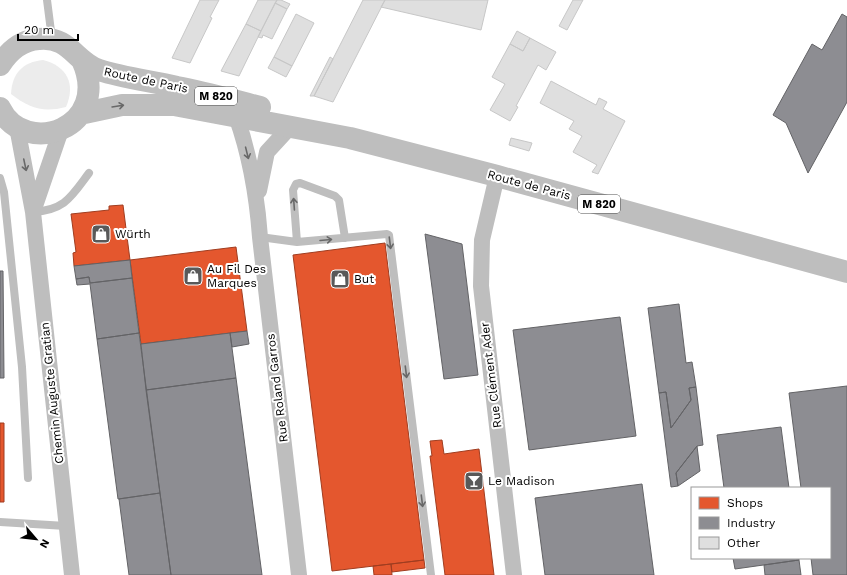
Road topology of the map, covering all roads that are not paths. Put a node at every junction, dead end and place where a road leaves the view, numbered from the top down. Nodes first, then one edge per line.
1 (47, 0) edge
2 (52, 40) junction
3 (8, 47) edge
4 (82, 60) junction
5 (0, 65) edge
6 (1, 111) edge
7 (80, 114) junction
8 (236, 116) junction
9 (17, 127) junction
10 (290, 127) junction
11 (61, 130) junction
12 (350, 138) junction
13 (89, 173) dead end
14 (497, 176) junction
15 (0, 178) edge
16 (257, 201) junction
17 (33, 212) junction
18 (260, 237) junction
19 (345, 238) junction
20 (297, 242) junction
21 (824, 266) junction
22 (847, 272) edge
23 (847, 285) edge
24 (28, 478) dead end
25 (0, 522) edge
26 (66, 526) junction
27 (72, 575) edge
28 (299, 575) edge
29 (431, 575) edge
30 (514, 575) edge

1 - 2 lane
2 - 3 main road, Route de Paris / M 820
2 - 4 main road, Route de Paris / M 820
3 - 5 main road, Route de Paris / M 820
4 - 7 main road, Route de Paris / M 820
4 - 12 main road, Route de Paris / M 820
6 - 9 main road, Route de Paris / M 820
7 -> 8 main road, Route de Paris / M 820
7 - 11 main road, Route de Paris / M 820
8 - 10 main road, Route de Paris / M 820
8 -> 16 street, Rue Roland Garros
9 - 11 main road, Route de Paris / M 820
9 -> 17 street, Chemin Auguste Gratian
10 - 12 main road, Route de Paris / M 820
10 - 16 street, Rue Roland Garros
11 - 17 street, Chemin Auguste Gratian
12 - 14 main road, Route de Paris / M 820
13 - 17 lane
14 - 21 main road, Route de Paris / M 820
14 - 30 street, Rue Clément Ader
15 - 24 lane
16 - 18 street, Rue Roland Garros
17 - 26 street, Chemin Auguste Gratian
18 - 20 lane
18 - 28 street, Rue Roland Garros
20 -> 19 lane
20 -> 19 lane
19 -> 29 lane
21 - 22 main road, Route de Paris / M 820
21 - 23 street
25 - 26 lane
26 - 27 street, Chemin Auguste Gratian

